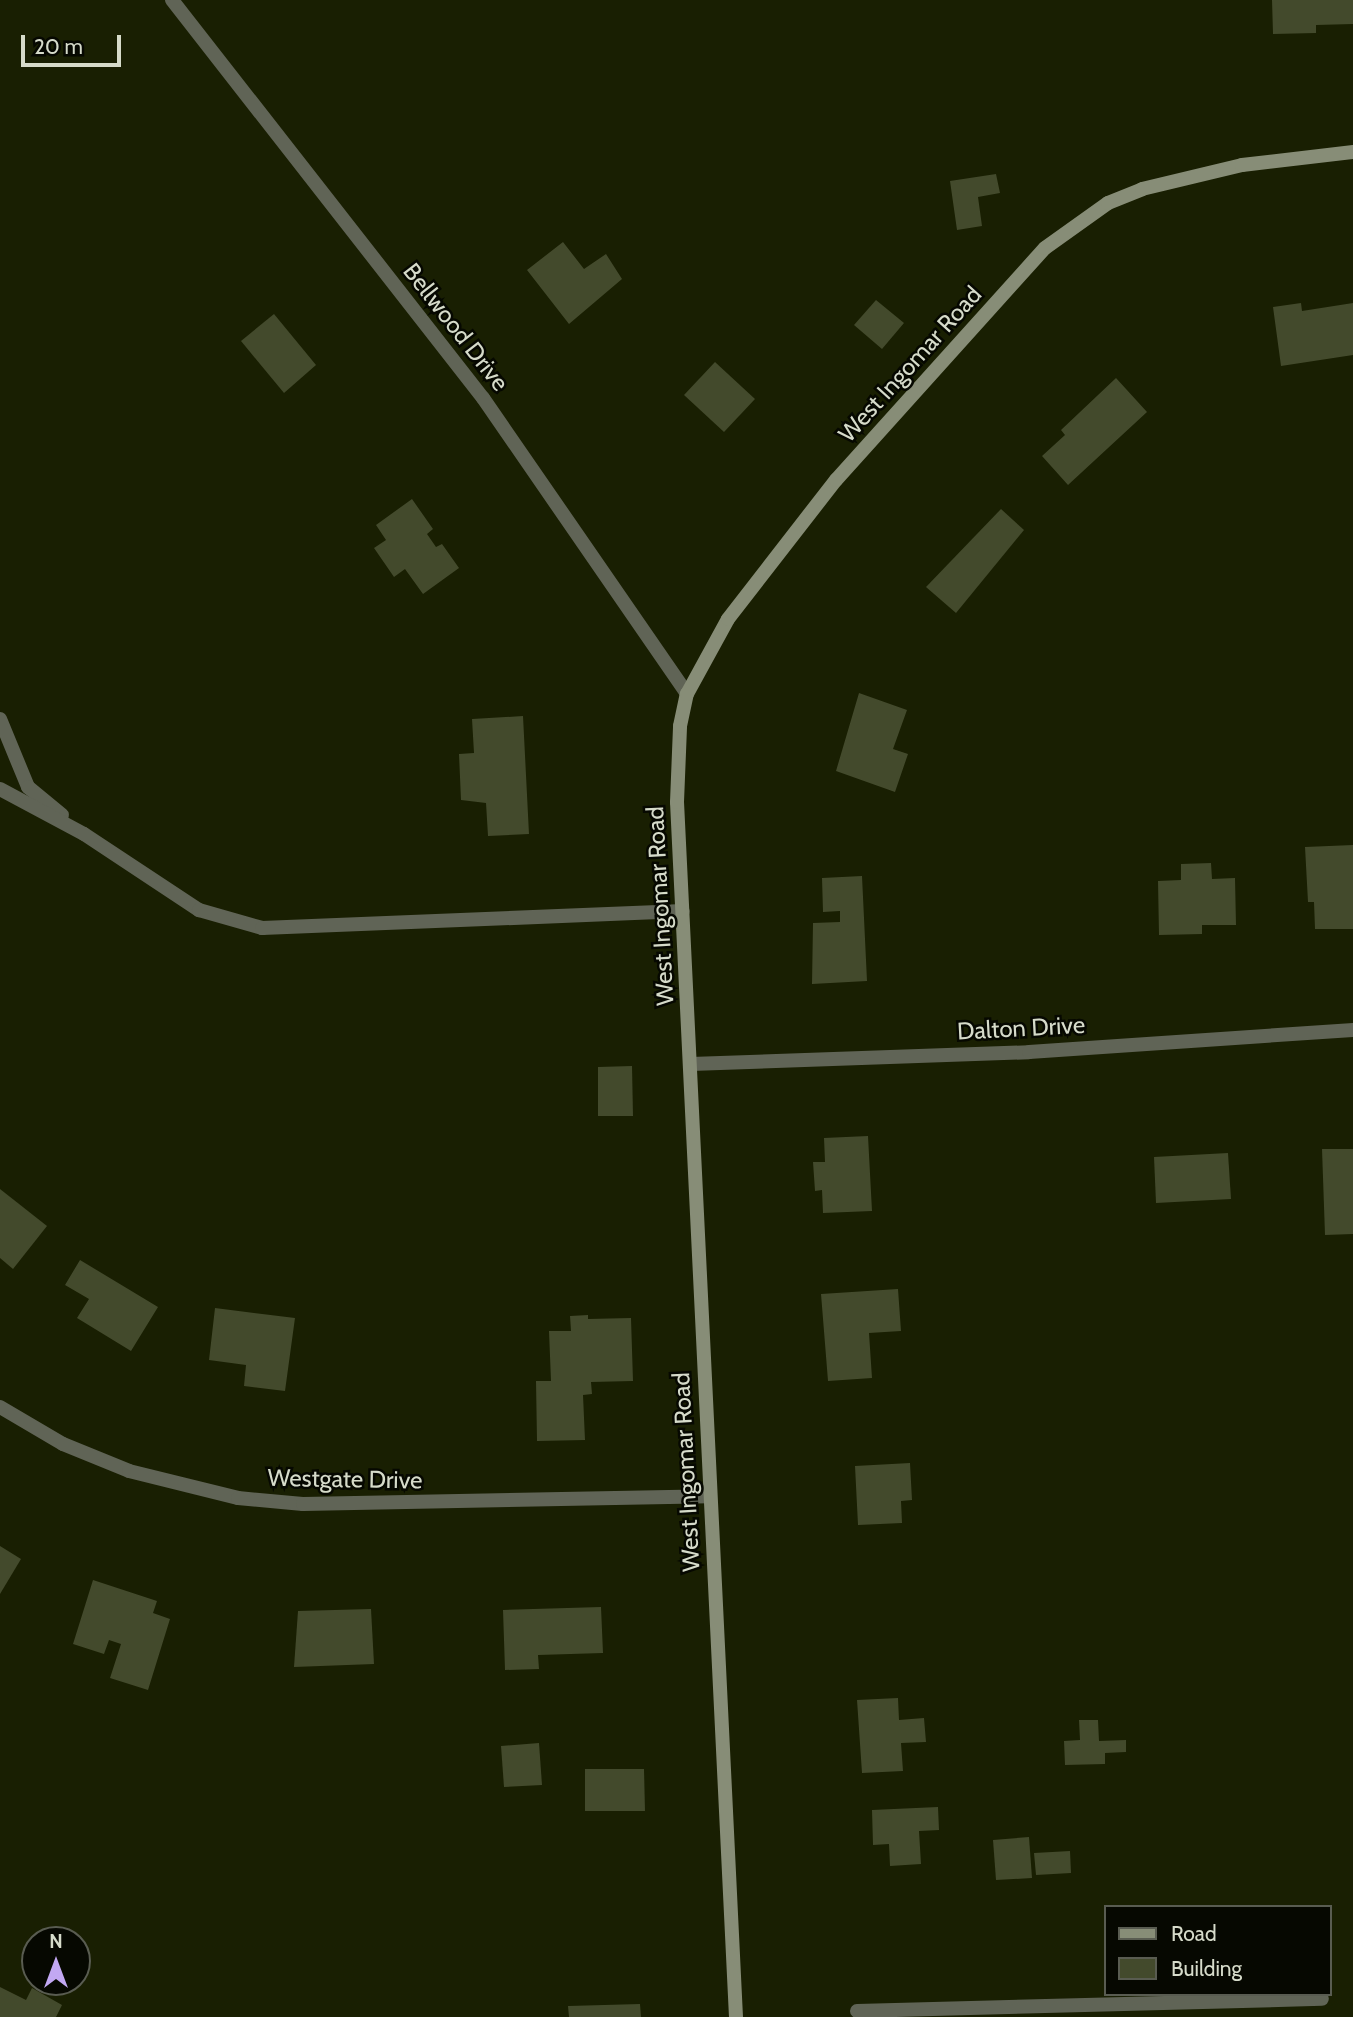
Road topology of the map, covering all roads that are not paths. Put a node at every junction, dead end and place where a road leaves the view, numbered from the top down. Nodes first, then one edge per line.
1 (172, 0) edge
2 (1353, 152) edge
3 (687, 694) junction
4 (0, 719) edge
5 (0, 789) edge
6 (84, 834) junction
7 (683, 911) junction
8 (1353, 1030) edge
9 (691, 1064) junction
10 (0, 1407) edge
11 (709, 1496) junction
12 (1322, 1999) dead end
13 (857, 2011) dead end
14 (736, 2017) edge

1 - 3 street, Bellwood Drive
2 - 3 street, West Ingomar Road
3 - 7 street, West Ingomar Road
4 - 6 street
5 - 6 street
6 - 7 street
7 - 9 street, West Ingomar Road
8 - 9 street, Dalton Drive
9 - 11 street, West Ingomar Road
10 - 11 street, Westgate Drive
11 - 14 street, West Ingomar Road
12 - 13 street

